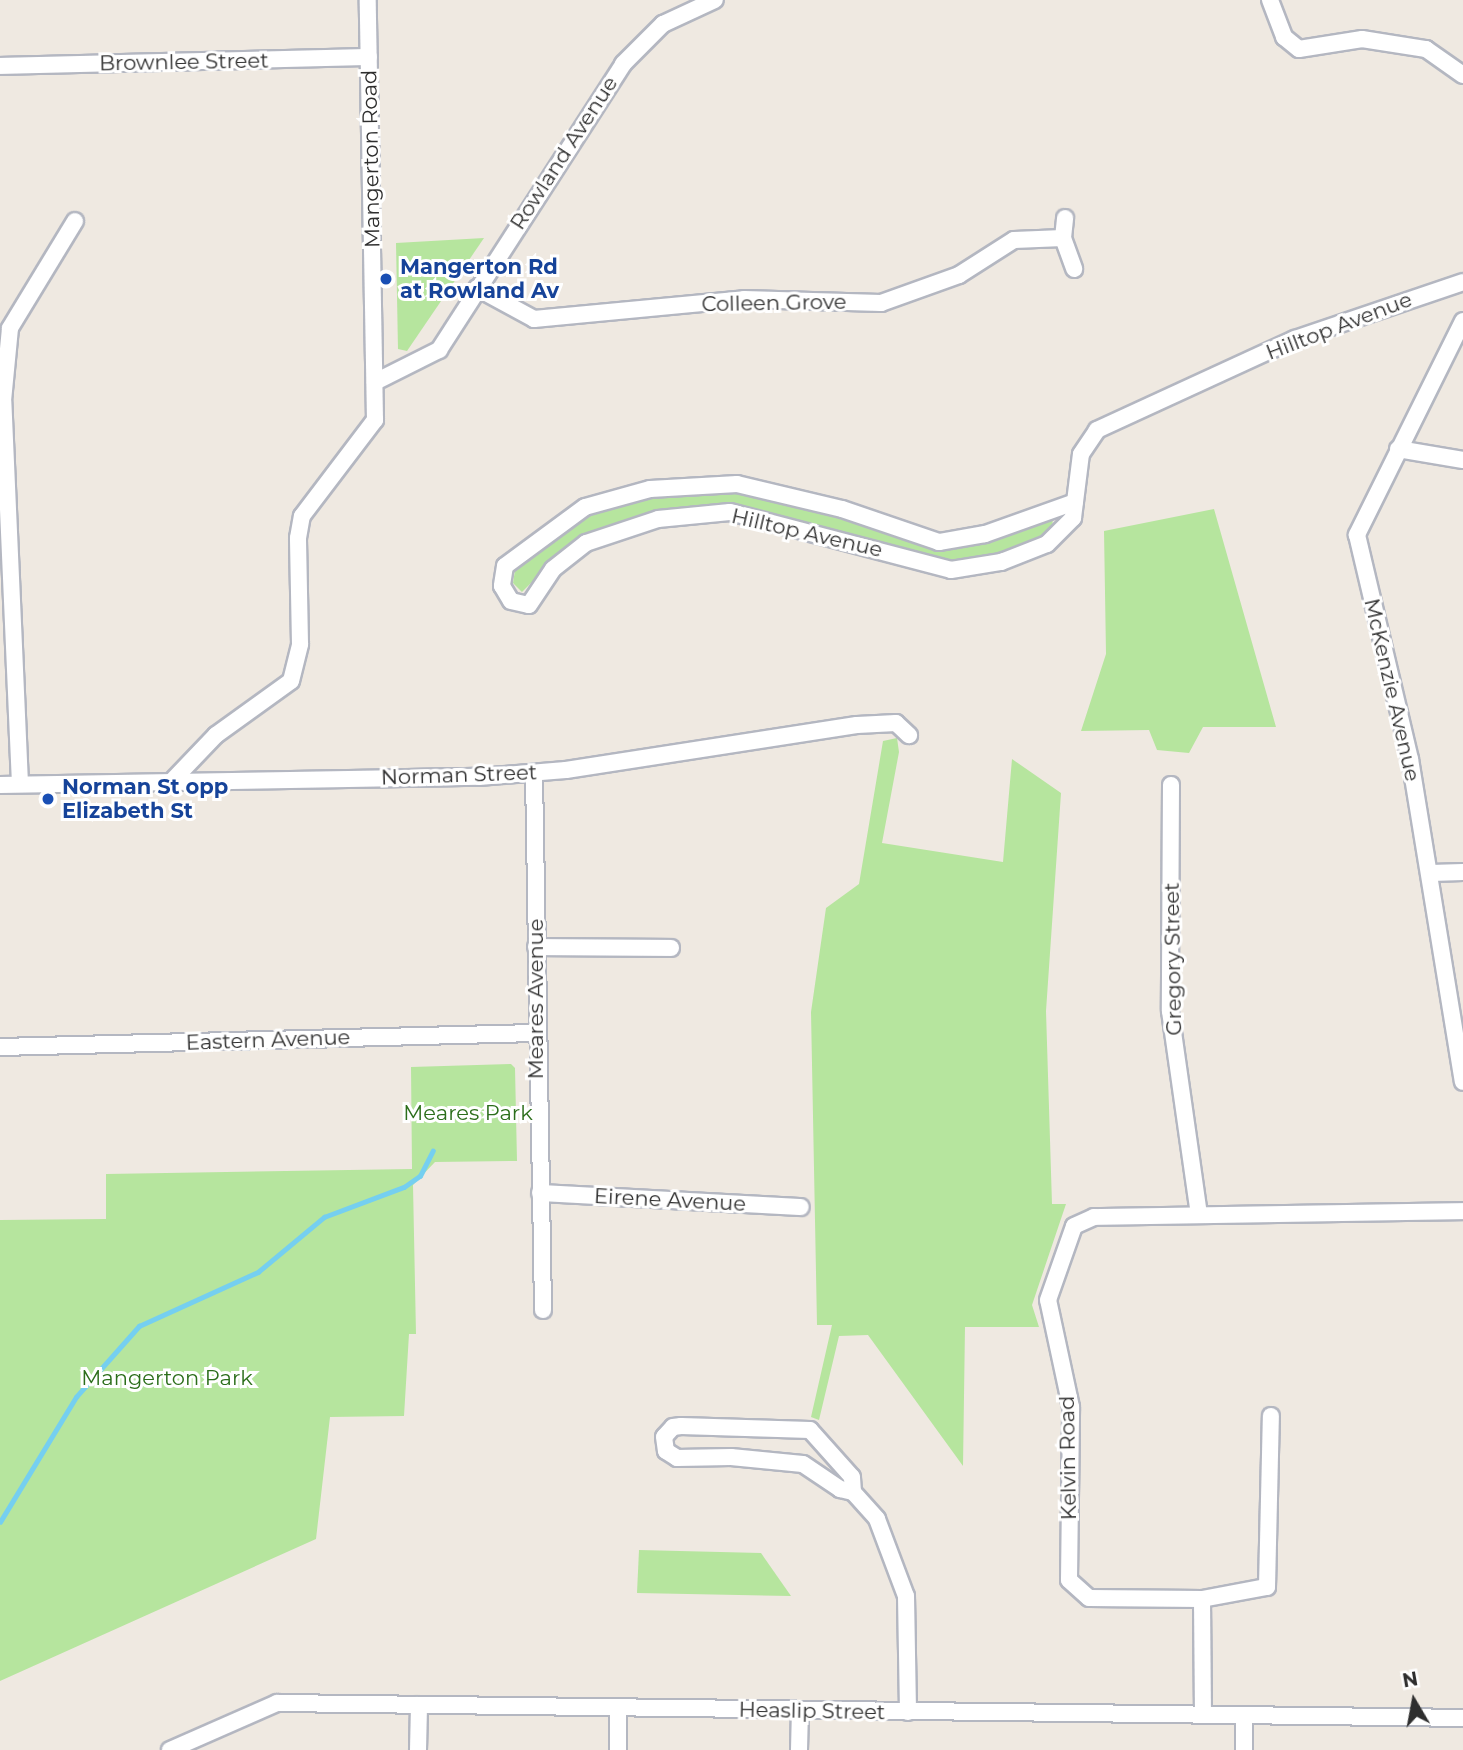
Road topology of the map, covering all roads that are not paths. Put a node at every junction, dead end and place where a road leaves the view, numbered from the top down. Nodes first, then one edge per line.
1 (368, 0) edge
2 (715, 0) edge
3 (1270, 0) edge
4 (369, 57) junction
5 (0, 66) edge
6 (1463, 75) edge
7 (1065, 218) dead end
8 (75, 221) dead end
9 (1063, 237) junction
10 (1074, 269) dead end
11 (1463, 282) edge
12 (477, 288) junction
13 (1463, 321) edge
14 (375, 382) junction
15 (1398, 449) junction
16 (1463, 460) edge
17 (1075, 502) junction
18 (909, 735) dead end
19 (534, 773) junction
20 (172, 781) junction
21 (20, 784) junction
22 (0, 785) edge
23 (1171, 785) dead end
24 (1463, 872) edge
25 (1432, 873) junction
26 (536, 947) junction
27 (671, 948) dead end
28 (535, 1033) junction
29 (0, 1047) edge
30 (1463, 1082) edge
31 (540, 1193) junction
32 (801, 1207) dead end
33 (1463, 1211) edge
34 (1199, 1214) junction
35 (543, 1310) dead end
36 (1270, 1416) dead end
37 (853, 1492) junction
38 (1202, 1599) junction
39 (419, 1705) junction
40 (618, 1708) junction
41 (800, 1710) junction
42 (908, 1713) junction
43 (1203, 1715) junction
44 (1244, 1716) junction
45 (1463, 1718) edge
46 (170, 1750) edge
47 (418, 1750) edge
48 (618, 1750) edge
49 (799, 1750) edge
50 (1244, 1750) edge

1 - 4 street, Mangerton Road
2 - 12 street, Rowland Avenue
3 - 6 street
4 - 5 street, Brownlee Street
4 - 14 street, Mangerton Road
7 - 9 street
8 - 21 street
9 - 10 street
9 - 12 street, Colleen Grove
11 - 17 street, Hilltop Avenue
12 - 14 street, Rowland Avenue
13 - 15 street, McKenzie Avenue
14 - 20 street, Mangerton Road
15 - 16 street
15 - 25 street, McKenzie Avenue
17 - 17 street, Hilltop Avenue
18 - 19 street, Norman Street
19 - 20 street, Norman Street
19 - 26 street, Meares Avenue
20 - 21 street, Norman Street
21 - 22 street, Norman Street
23 - 34 street, Gregory Street
24 - 25 street
25 - 30 street, McKenzie Avenue
26 - 27 street
26 - 28 street, Meares Avenue
28 - 29 street, Eastern Avenue
28 - 31 street, Meares Avenue
31 - 32 street, Eirene Avenue
31 - 35 street, Meares Avenue
33 - 34 street, Kelvin Road
34 - 38 street, Kelvin Road
36 - 38 street, Kelvin Road
37 - 37 street
37 - 42 street
38 - 43 street
39 - 40 street, Heaslip Street
39 - 46 street, Heaslip Street
39 - 47 street
40 - 41 street, Heaslip Street
40 - 48 street
41 - 42 street, Heaslip Street
41 - 49 street
42 - 43 street, Heaslip Street
43 - 44 street, Heaslip Street
44 - 45 street, Heaslip Street
44 - 50 street

